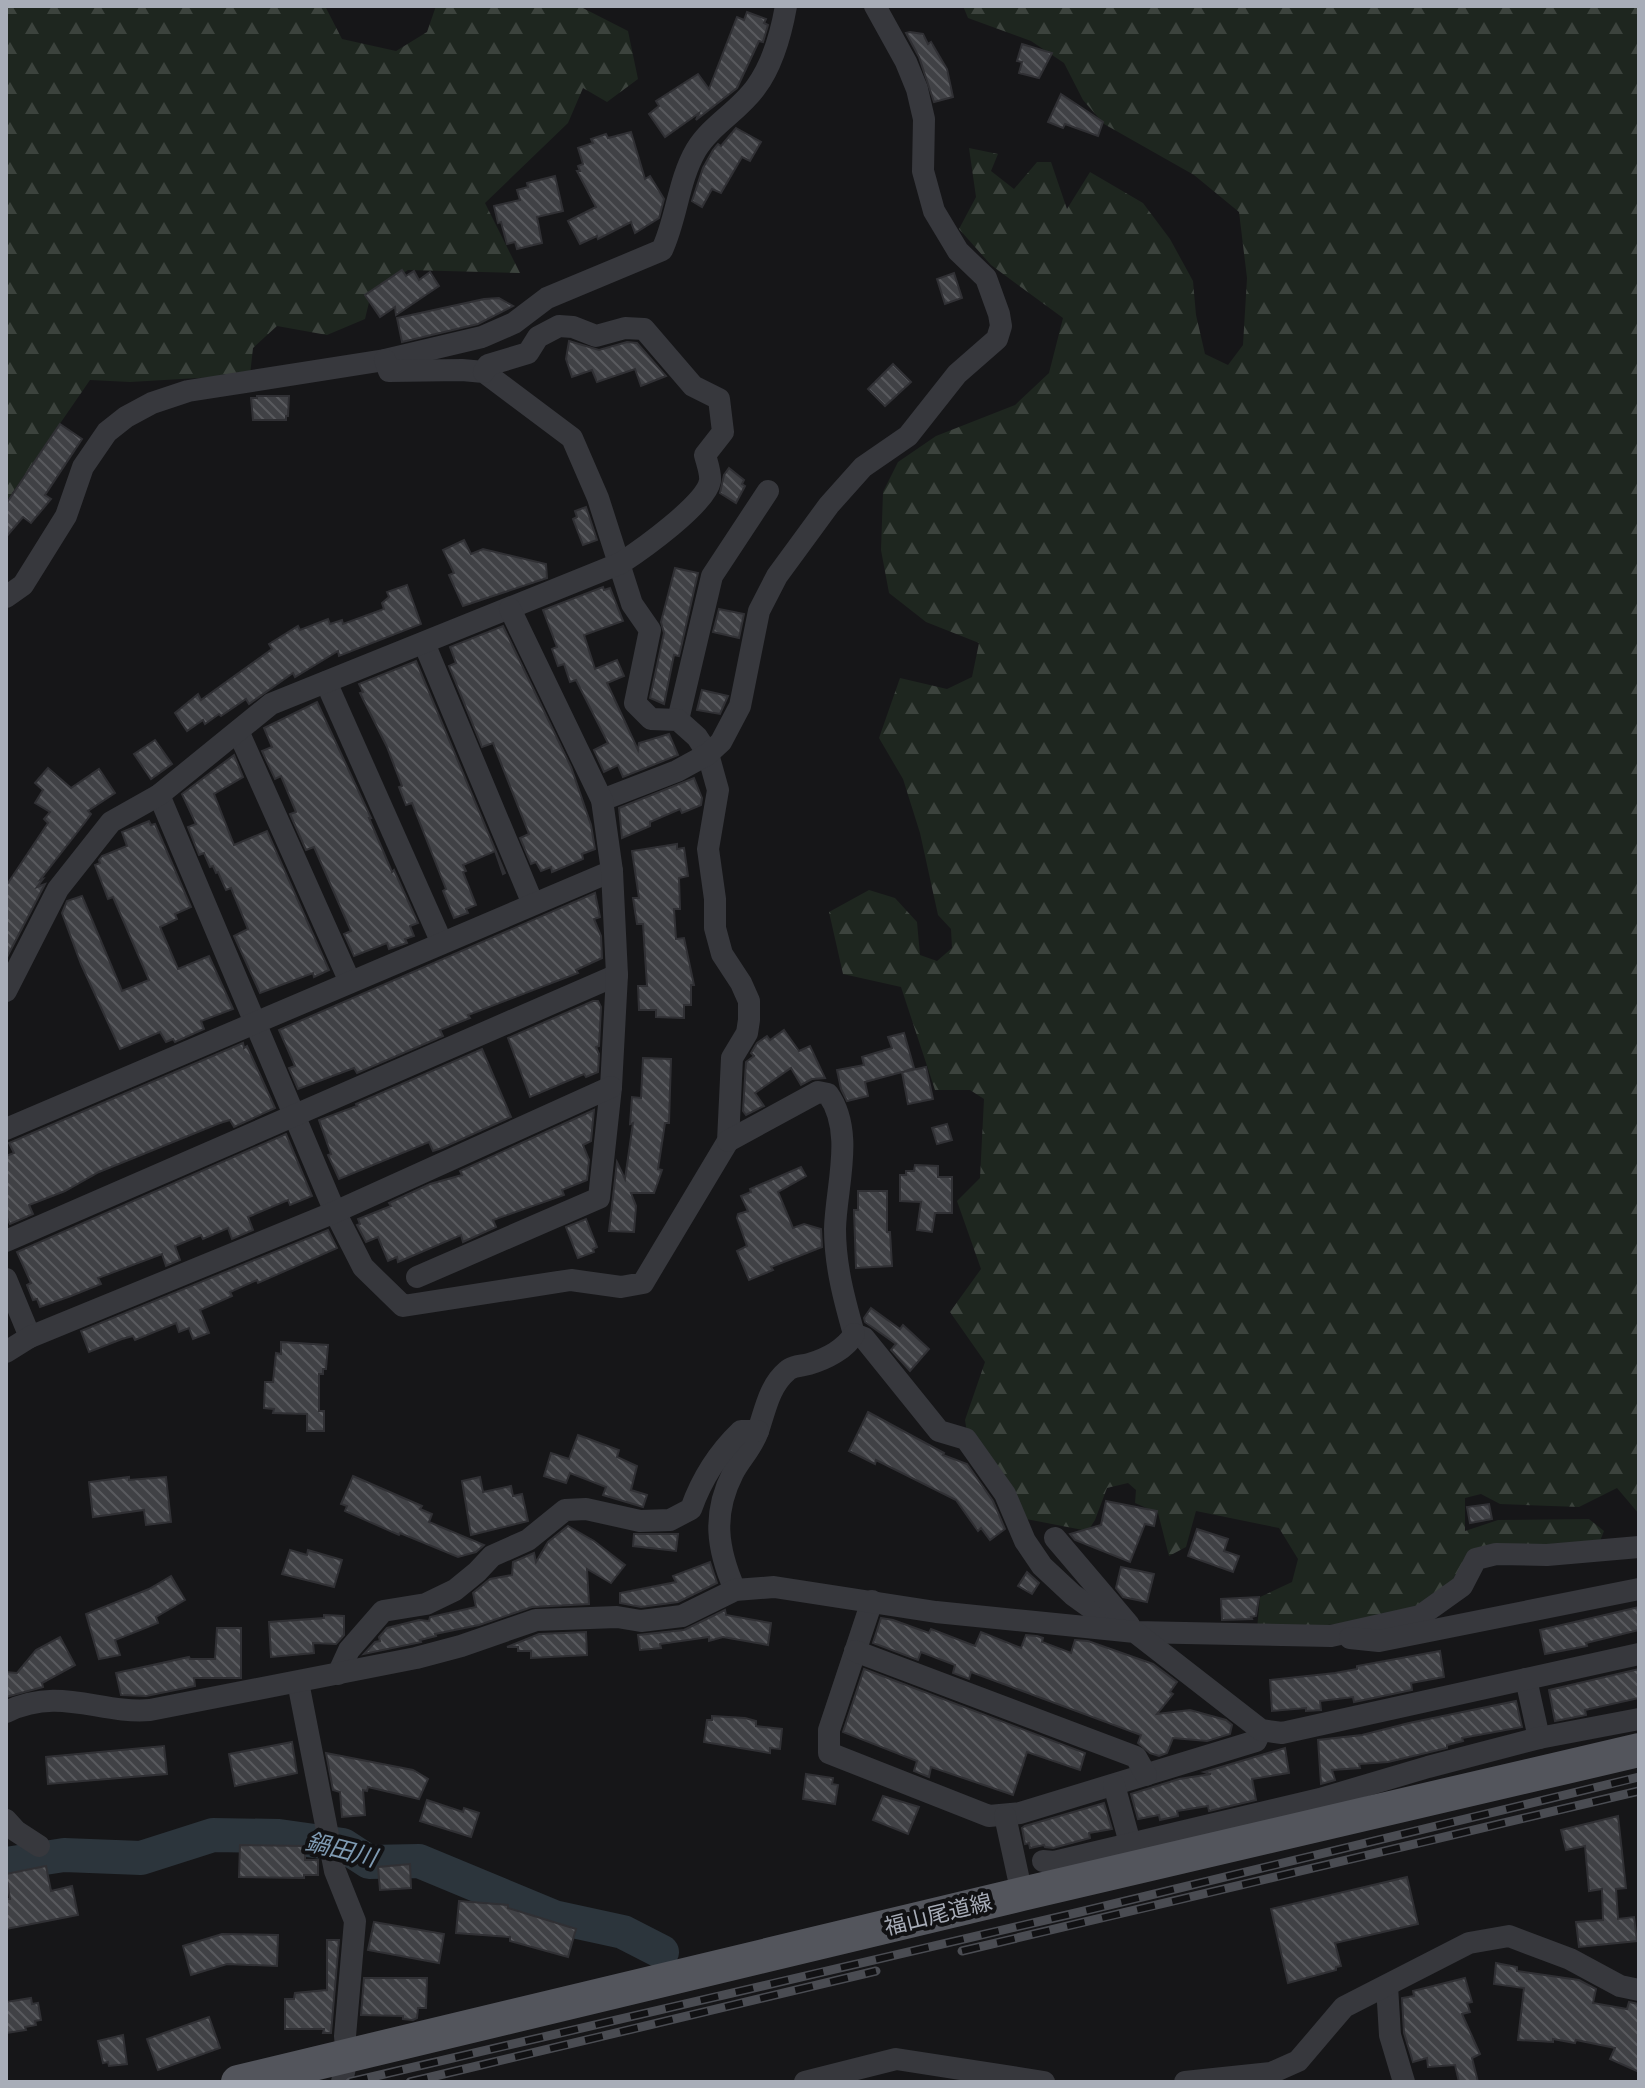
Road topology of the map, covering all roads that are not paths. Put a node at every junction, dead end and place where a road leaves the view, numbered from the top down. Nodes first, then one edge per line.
1 (786, 6) edge
2 (875, 6) edge
3 (385, 360) junction
4 (484, 372) junction
5 (768, 491) dead end
6 (621, 563) junction
7 (6, 597) edge
8 (510, 609) junction
9 (424, 643) junction
10 (326, 682) junction
11 (678, 720) junction
12 (238, 731) junction
13 (708, 754) junction
14 (159, 795) junction
15 (602, 800) junction
16 (612, 871) junction
17 (533, 904) junction
18 (442, 943) junction
19 (617, 975) junction
20 (350, 982) junction
21 (6, 991) edge
22 (255, 1023) junction
23 (611, 1087) junction
24 (294, 1116) junction
25 (6, 1129) edge
26 (728, 1141) junction
27 (335, 1212) junction
28 (6, 1241) edge
29 (417, 1277) dead end
30 (6, 1279) edge
31 (854, 1334) junction
32 (30, 1337) junction
33 (6, 1352) edge
34 (758, 1431) junction
35 (1055, 1538) dead end
36 (1639, 1547) edge
37 (1639, 1589) edge
38 (735, 1590) junction
39 (872, 1601) junction
40 (1135, 1632) junction
41 (1331, 1636) junction
42 (855, 1651) junction
43 (1639, 1654) edge
44 (338, 1674) junction
45 (1526, 1679) junction
46 (298, 1682) junction
47 (6, 1712) edge
48 (1639, 1719) edge
49 (1261, 1730) junction
50 (1539, 1738) junction
51 (1639, 1750) edge
52 (1146, 1775) junction
53 (1114, 1785) junction
54 (1005, 1816) junction
55 (6, 1820) edge
56 (1130, 1843) junction
57 (39, 1846) dead end
58 (1043, 1861) dead end
59 (1022, 1894) junction
60 (1387, 1986) junction
61 (1639, 1990) edge
62 (344, 2070) edge
63 (238, 2082) edge
64 (805, 2082) edge
65 (1044, 2082) edge
66 (1185, 2082) edge
67 (1404, 2082) edge

1 - 3 street
2 - 13 street
3 - 4 street
3 - 7 street
4 - 6 street
4 - 6 street
5 - 11 street
6 - 8 street
6 - 11 street
8 - 9 street
8 - 15 street
9 - 10 street
9 - 17 street
10 - 12 street
10 - 18 street
11 - 13 street
12 - 14 street
12 - 20 street
13 - 15 street
13 - 26 street
14 - 21 street
14 - 22 street
15 - 16 street
16 - 17 street
16 - 19 street
17 - 18 street
18 - 20 street
19 - 23 street
19 - 24 street
20 - 22 street
22 - 24 street
22 - 25 street
23 - 27 street
23 - 29 street
24 - 27 street
24 - 28 street
26 - 27 street
26 - 31 street
27 - 32 street
30 - 32 street
31 - 34 street
31 - 40 street
32 - 33 street
34 - 38 street
34 - 44 street
35 - 40 street
36 - 41 street
37 - 41 street
38 - 39 street
38 - 44 street
39 - 40 street
39 - 42 street
40 - 41 street
40 - 49 street
42 - 52 street
42 - 54 street
43 - 45 street
44 - 46 street
45 - 49 street
45 - 50 street
46 - 47 street
46 - 62 street
48 - 50 street
49 - 52 street
50 - 56 street
51 - 59 main road, 福山尾道線
52 - 53 street
53 - 54 street
53 - 56 street
54 - 59 street
55 - 57 street
56 - 58 street
59 - 62 main road, 福山尾道線
60 - 61 street
60 - 66 street
60 - 67 street
62 - 63 main road, 福山尾道線
64 - 65 street

